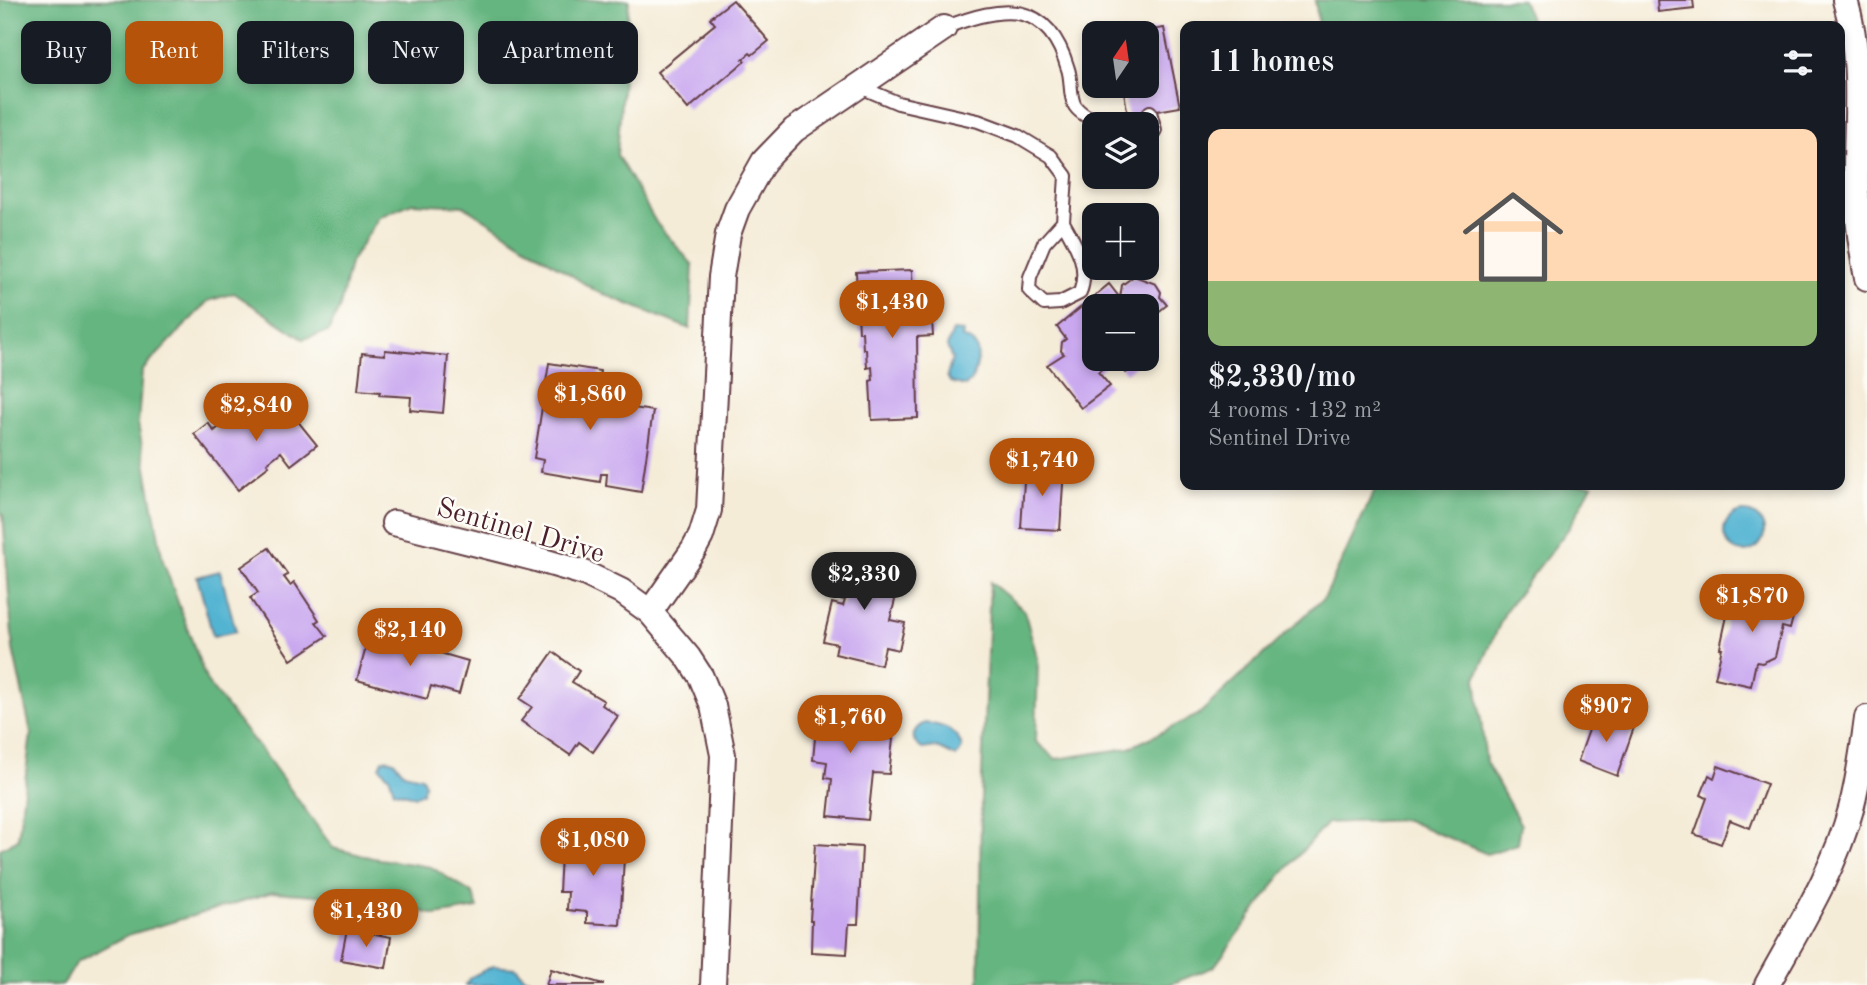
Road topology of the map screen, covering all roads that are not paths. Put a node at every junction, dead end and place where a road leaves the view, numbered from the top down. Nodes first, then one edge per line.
1 (1845, 0) edge
2 (944, 28) joint
3 (858, 86) junction
4 (1082, 112) edge
5 (1063, 222) junction
6 (1867, 278) edge
7 (394, 523) dead end
8 (650, 612) junction
9 (1867, 718) edge
10 (1777, 982) edge
11 (713, 985) edge

1 - 6 street
2 - 3 street
2 - 4 lane
3 - 5 lane
3 - 8 street
5 - 5 lane
7 - 8 street, Sentinel Drive
8 - 11 street, Sentinel Drive
9 - 10 street

